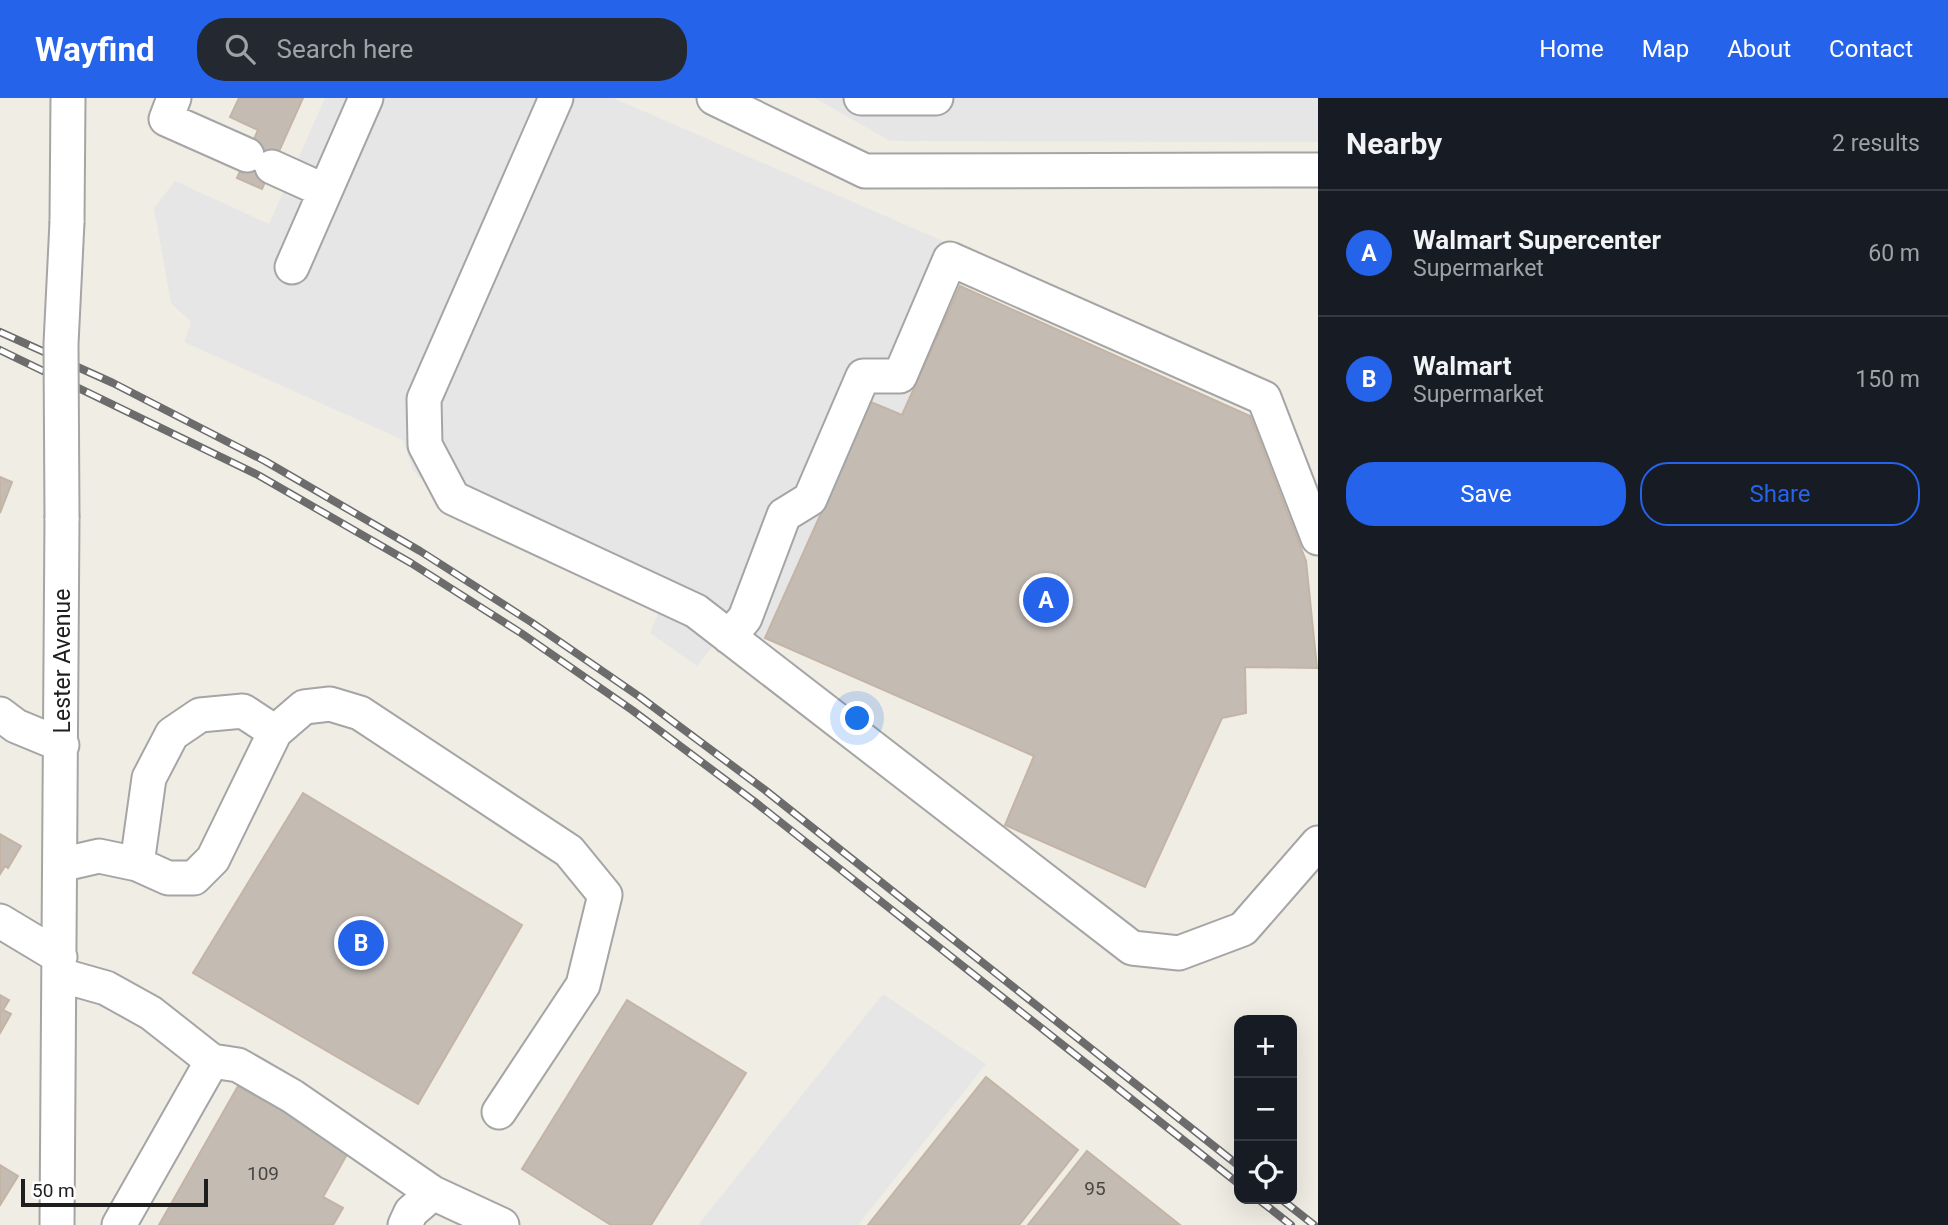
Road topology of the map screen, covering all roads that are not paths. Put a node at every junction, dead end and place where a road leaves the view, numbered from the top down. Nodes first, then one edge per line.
1 (68, 98) edge
2 (174, 98) edge
3 (366, 98) edge
4 (556, 98) edge
5 (714, 98) edge
6 (861, 98) edge
7 (936, 98) edge
8 (1318, 170) edge
9 (325, 191) junction
10 (292, 267) dead end
11 (1318, 538) edge
12 (729, 637) junction
13 (0, 714) edge
14 (275, 732) junction
15 (62, 745) junction
16 (1318, 843) edge
17 (137, 864) junction
18 (61, 865) junction
19 (0, 921) edge
20 (60, 966) junction
21 (212, 1061) junction
22 (499, 1112) dead end
23 (433, 1193) junction
24 (57, 1225) edge
25 (120, 1225) edge
26 (405, 1225) edge
27 (502, 1225) edge

1 - 15 street, Lester Avenue, bridge
2 - 9 street
3 - 9 street
4 - 12 street
5 - 8 street
6 - 7 street
9 - 10 street
11 - 12 street
12 - 16 street
13 - 15 street
14 - 17 street
14 - 17 street
14 - 22 street
15 - 18 street, Lester Avenue
17 - 18 street
18 - 20 street, Lester Avenue
19 - 20 street
20 - 21 street
20 - 24 street, Lester Avenue
21 - 23 street
21 - 25 street
23 - 26 street
23 - 27 street

